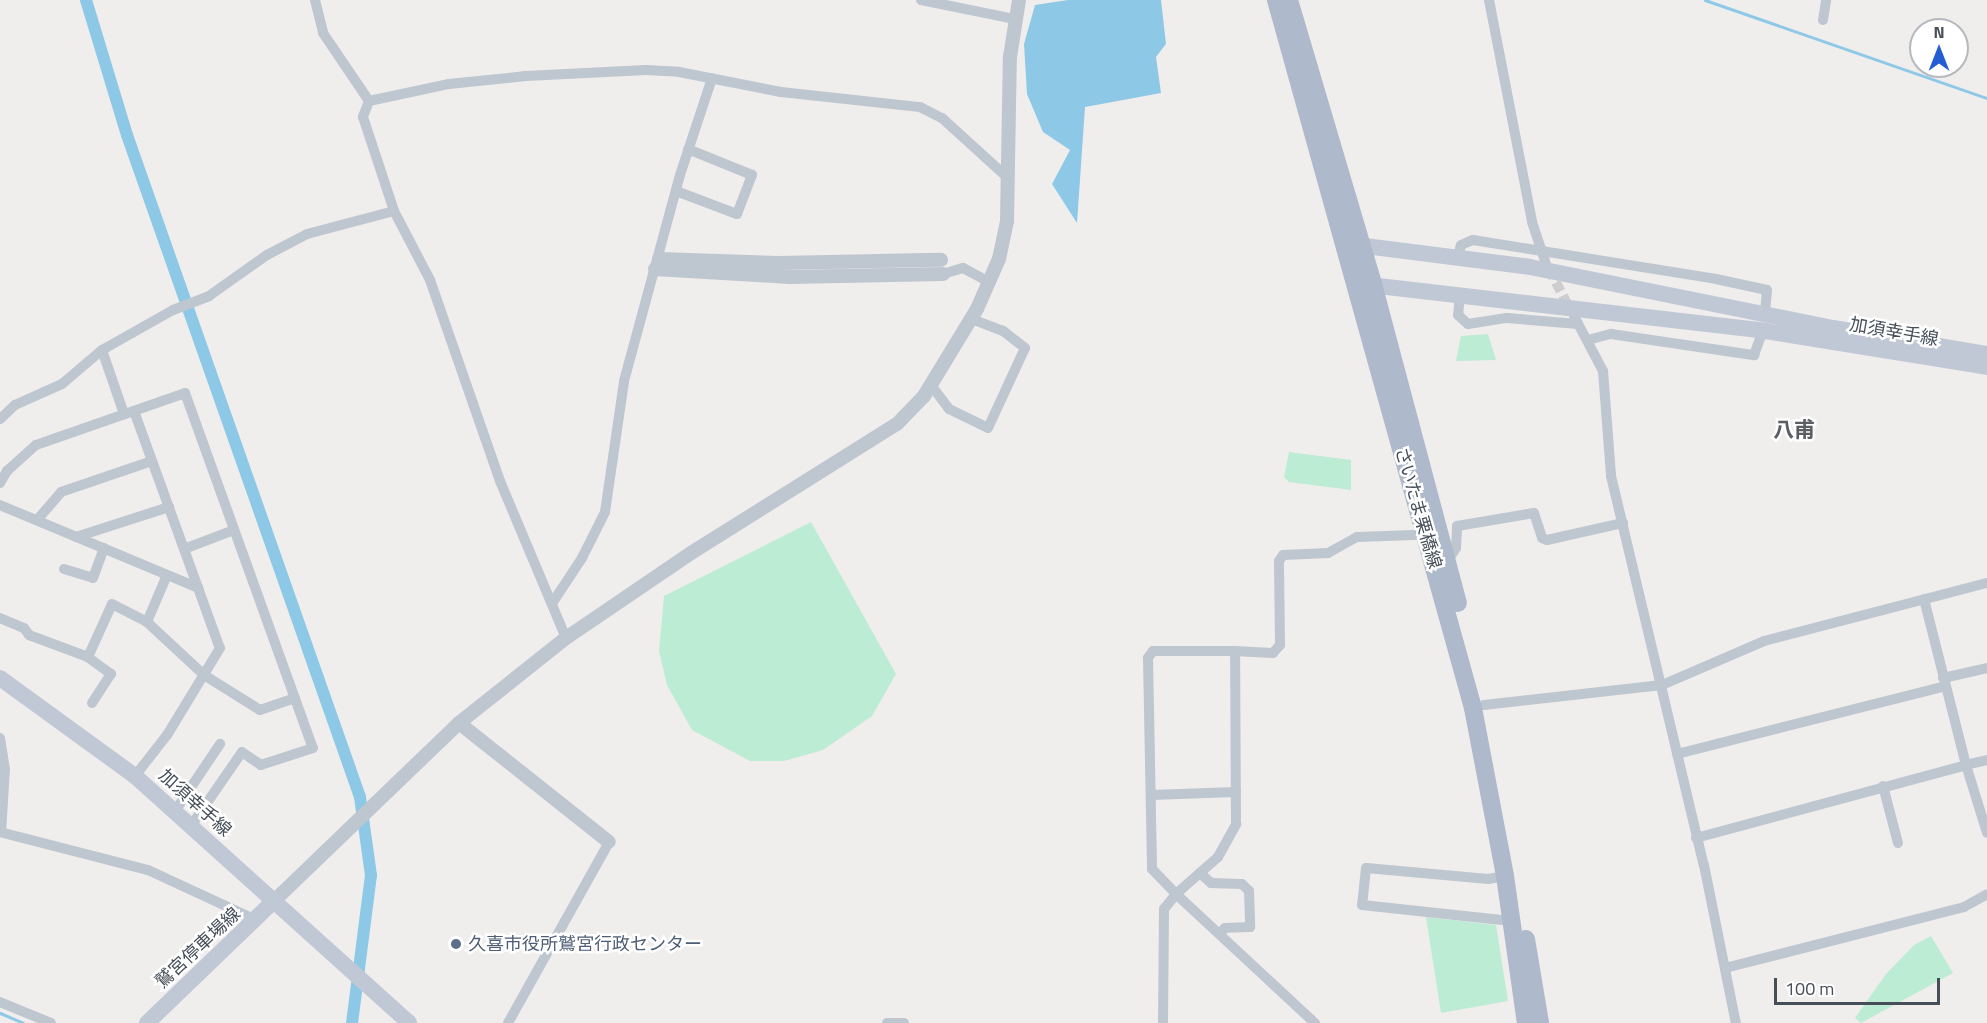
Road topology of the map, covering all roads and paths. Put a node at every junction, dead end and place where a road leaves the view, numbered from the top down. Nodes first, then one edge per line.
1 (315, 0) edge
2 (921, 0) edge
3 (1018, 0) edge
4 (1276, 0) edge
5 (1289, 0) edge
6 (1489, 0) edge
7 (1826, 0) edge
8 (1014, 19) junction
9 (1823, 20) dead end
10 (712, 78) junction
11 (369, 101) junction
12 (688, 149) junction
13 (1009, 178) junction
14 (676, 190) junction
15 (394, 211) junction
16 (1351, 243) junction
17 (1540, 252) junction
18 (1458, 256) junction
19 (657, 264) junction
20 (1546, 264) tunnel mouth
21 (942, 267) joint
22 (989, 282) junction
23 (1354, 283) junction
24 (1373, 284) junction
25 (1460, 294) junction
26 (971, 319) junction
27 (1764, 322) junction
28 (1588, 340) junction
29 (102, 350) junction
30 (1981, 359) edge
31 (931, 385) junction
32 (129, 412) junction
33 (0, 419) edge
34 (153, 461) junction
35 (0, 483) edge
36 (0, 505) edge
37 (169, 507) junction
38 (37, 520) junction
39 (1623, 523) junction
40 (234, 530) junction
41 (1425, 532) junction
42 (76, 537) junction
43 (104, 548) junction
44 (184, 549) junction
45 (1442, 566) junction
46 (64, 569) dead end
47 (167, 575) junction
48 (1987, 583) edge
49 (198, 588) junction
50 (1924, 599) junction
51 (553, 602) junction
52 (0, 618) edge
53 (147, 622) junction
54 (566, 638) junction
55 (1235, 651) junction
56 (88, 657) junction
57 (1987, 668) edge
58 (204, 675) junction
59 (0, 678) edge
60 (1944, 682) junction
61 (1662, 685) junction
62 (295, 698) junction
63 (92, 703) dead end
64 (1484, 705) junction
65 (459, 723) junction
66 (0, 738) edge
67 (220, 744) dead end
68 (1677, 754) junction
69 (1987, 760) edge
70 (1966, 765) junction
71 (135, 776) junction
72 (1883, 786) junction
73 (1236, 792) junction
74 (1151, 795) junction
75 (175, 811) junction
76 (191, 826) junction
77 (0, 832) edge
78 (1987, 833) edge
79 (1696, 838) junction
80 (609, 842) joint
81 (1898, 843) dead end
82 (1200, 873) junction
83 (1505, 876) junction
84 (1176, 894) junction
85 (1987, 894) edge
86 (275, 900) junction
87 (256, 920) junction
88 (1511, 921) junction
89 (1219, 934) junction
90 (1725, 968) junction
91 (0, 1002) edge
92 (51, 1023) edge
93 (147, 1023) edge
94 (409, 1023) edge
95 (508, 1023) edge
96 (887, 1023) edge
97 (904, 1023) edge
98 (1163, 1023) edge
99 (1315, 1023) edge
100 (1526, 1023) edge
101 (1540, 1023) edge
102 (1736, 1023) edge

1 - 11 street
2 - 8 street
3 - 8 street
4 - 16 main road, さいたま栗橋線
5 - 16 main road, さいたま栗橋線
6 - 17 street
7 - 9 street
8 - 13 street
10 - 11 street
10 - 12 street
10 - 13 street
11 - 15 street
12 - 14 street
12 - 14 street
13 - 22 street
14 - 19 street
15 - 29 street
15 - 51 street
16 - 18 main road
16 - 23 main road, さいたま栗橋線
16 - 24 main road, さいたま栗橋線
17 - 18 street
17 - 20 street
17 - 27 street
18 - 27 main road
19 - 21 street
19 - 51 street
21 - 22 street
22 - 26 street
23 - 24 main road
23 - 41 main road, さいたま栗橋線
24 - 25 main road
24 - 45 main road, さいたま栗橋線
25 - 27 main road
25 - 28 street
26 - 31 street
26 - 31 street
27 - 28 street
27 - 30 main road, 加須幸手線
27 - 30 main road, 加須幸手線
28 - 39 street
29 - 32 street
29 - 33 street
31 - 54 street
32 - 34 street
32 - 35 street
32 - 40 street
34 - 37 street
34 - 38 street
36 - 38 street
37 - 42 street
37 - 44 street
38 - 42 street
39 - 45 street
39 - 61 street
40 - 44 street
40 - 62 street
41 - 45 main road, さいたま栗橋線
41 - 55 street
42 - 43 street
43 - 46 street
43 - 47 street
44 - 49 street
45 - 64 main road, さいたま栗橋線
45 - 83 main road, さいたま栗橋線
47 - 49 street
47 - 53 street
48 - 50 street
49 - 58 street
50 - 60 street
50 - 61 street
51 - 54 street
52 - 56 street
53 - 56 street
53 - 58 street
54 - 65 street
55 - 73 street
55 - 74 street
56 - 63 street
57 - 60 street
58 - 62 street
58 - 71 street
59 - 71 main road, 加須幸手線
60 - 68 street
60 - 70 street
61 - 64 street
61 - 68 street
62 - 76 street
64 - 101 main road, さいたま栗橋線
65 - 80 street
65 - 86 street
66 - 77 street
67 - 75 street
68 - 79 street
69 - 70 street
70 - 72 street
70 - 78 street
71 - 75 main road, 加須幸手線
72 - 79 street
72 - 81 street
73 - 74 street
73 - 82 street
74 - 84 street
75 - 76 main road, 加須幸手線
76 - 86 main road, 加須幸手線
77 - 87 street
79 - 90 street
80 - 95 street
82 - 84 street
82 - 89 street
83 - 88 main road, さいたま栗橋線
83 - 88 street
84 - 89 street
84 - 98 street
85 - 90 street
86 - 87 main road, 鷲宮停車場線
86 - 94 main road, 加須幸手線
87 - 93 main road, 鷲宮停車場線
88 - 100 main road, さいたま栗橋線
89 - 99 street
90 - 102 street
91 - 92 street
96 - 97 street

